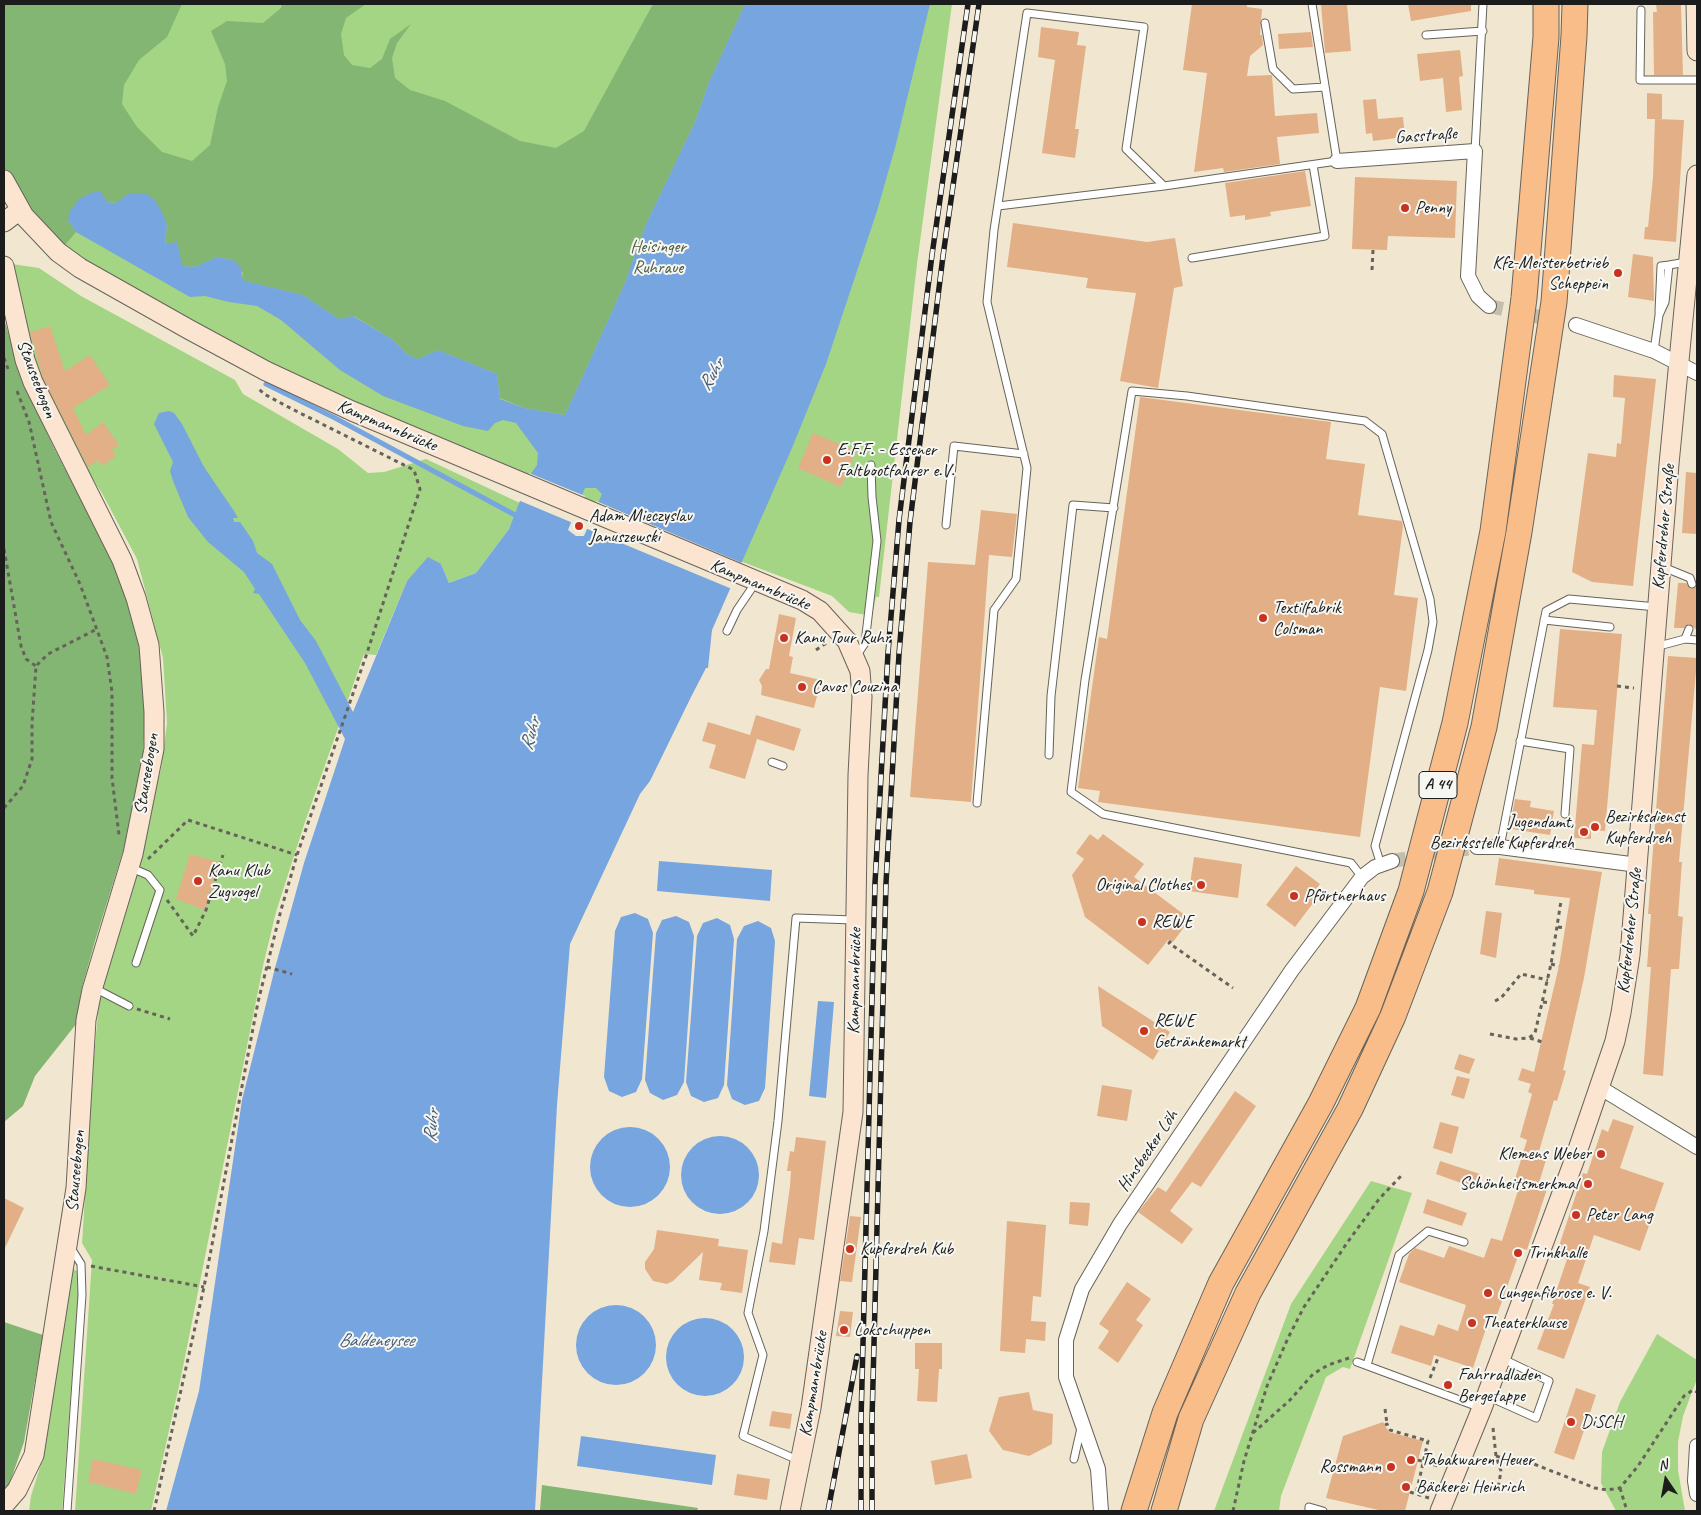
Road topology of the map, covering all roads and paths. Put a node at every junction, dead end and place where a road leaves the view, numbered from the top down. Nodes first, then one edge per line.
1 (1312, 4) edge
2 (1483, 4) edge
3 (1546, 4) edge
4 (1575, 4) edge
5 (1696, 4) edge
6 (1641, 10) dead end
7 (1265, 23) dead end
8 (1483, 31) junction
9 (1426, 36) dead end
10 (1697, 51) edge
11 (1697, 80) edge
12 (1325, 87) junction
13 (1476, 151) junction
14 (1337, 161) junction
15 (1313, 165) junction
16 (1697, 175) edge
17 (4, 180) edge
18 (1164, 186) junction
19 (998, 206) junction
20 (20, 210) junction
21 (4, 222) edge
22 (1695, 231) edge
23 (1373, 250) dead end
24 (1192, 258) dead end
25 (1689, 262) junction
26 (4, 266) edge
27 (1372, 270) dead end
28 (1489, 306) tunnel mouth
29 (1576, 325) tunnel mouth
30 (1654, 351) junction
31 (4, 358) edge
32 (248, 361) junction
33 (1678, 362) junction
34 (1697, 372) edge
35 (11, 376) dead end
36 (14, 385) dead end
37 (1024, 454) junction
38 (871, 465) dead end
39 (1114, 508) junction
40 (946, 525) dead end
41 (4, 549) edge
42 (1661, 566) junction
43 (757, 581) junction
44 (1692, 584) dead end
45 (1658, 607) junction
46 (1544, 620) junction
47 (1610, 627) dead end
48 (97, 629) junction
49 (1689, 629) dead end
50 (727, 631) dead end
51 (1685, 639) junction
52 (1697, 640) edge
53 (1654, 647) junction
54 (855, 657) junction
55 (36, 666) junction
56 (1520, 741) junction
57 (1049, 755) dead end
58 (772, 762) dead end
59 (783, 766) dead end
60 (977, 803) dead end
61 (4, 808) edge
62 (1565, 814) dead end
63 (1477, 846) tunnel mouth
64 (1500, 847) junction
65 (127, 854) junction
66 (223, 855) dead end
67 (297, 855) junction
68 (1386, 863) joint
69 (1638, 865) junction
70 (1362, 877) junction
71 (160, 890) junction
72 (1562, 901) dead end
73 (856, 920) junction
74 (1558, 927) junction
75 (1566, 928) dead end
76 (1171, 941) dead end
77 (136, 963) dead end
78 (1551, 964) junction
79 (1559, 966) dead end
80 (267, 967) junction
81 (292, 974) dead end
82 (1548, 980) junction
83 (1233, 988) dead end
84 (92, 990) junction
85 (1495, 1001) dead end
86 (1543, 1002) junction
87 (1551, 1003) dead end
88 (129, 1006) joint
89 (170, 1019) dead end
90 (1490, 1034) dead end
91 (1529, 1038) junction
92 (1542, 1042) dead end
93 (1599, 1087) junction
94 (1697, 1147) edge
95 (1401, 1176) dead end
96 (1464, 1242) dead end
97 (68, 1244) junction
98 (81, 1264) junction
99 (204, 1287) junction
100 (1438, 1358) dead end
101 (1500, 1358) junction
102 (1358, 1362) joint
103 (1366, 1365) junction
104 (1426, 1387) junction
105 (1697, 1392) edge
106 (1484, 1402) junction
107 (1385, 1409) dead end
108 (1082, 1423) junction
109 (1493, 1424) dead end
110 (1253, 1433) junction
111 (1697, 1451) edge
112 (1496, 1456) junction
113 (1074, 1459) dead end
114 (1418, 1460) dead end
115 (800, 1461) junction
116 (1424, 1462) junction
117 (1456, 1472) junction
118 (1498, 1488) dead end
119 (1620, 1488) junction
120 (1416, 1494) dead end
121 (1697, 1494) edge
122 (4, 1505) edge
123 (66, 1511) edge
124 (154, 1511) edge
125 (790, 1511) edge
126 (1101, 1511) edge
127 (1134, 1511) edge
128 (1164, 1511) edge
129 (1233, 1511) edge
130 (1308, 1511) edge
131 (1323, 1511) edge
132 (1440, 1511) edge
133 (1627, 1511) edge

1 - 12 lane
2 - 8 lane
3 - 127 highway, A 44
4 - 128 highway, A 44
5 - 10 street
6 - 11 lane
7 - 12 lane
8 - 9 lane
8 - 13 lane
12 - 14 lane
13 - 14 street, Gasstraße
13 - 28 street, Gasstraße
14 - 15 lane
15 - 18 lane
15 - 24 lane
16 - 22 street, Kupferdreher Straße
17 - 20 street, Kampmannbrücke
18 - 19 lane
18 - 19 lane
19 - 37 lane
20 - 21 street
20 - 32 street, Kampmannbrücke
22 - 25 street, Kupferdreher Straße
23 - 27 path
25 - 30 lane
25 - 33 street, Kupferdreher Straße
26 - 65 street, Stauseebogen
29 - 30 street
30 - 33 street
31 - 35 path
32 - 43 street, Kampmannbrücke
32 - 67 path
33 - 34 street
33 - 42 street, Kupferdreher Straße
36 - 48 path
37 - 40 lane
37 - 60 lane
38 - 54 lane
39 - 57 lane
39 - 68 lane
39 - 70 lane
41 - 55 path
42 - 44 lane
42 - 45 street, Kupferdreher Straße
43 - 50 lane
43 - 54 street, Kampmannbrücke
45 - 46 lane
45 - 53 street, Kupferdreher Straße
46 - 47 lane
46 - 56 lane
48 - 55 path
48 - 65 path
49 - 51 lane
51 - 52 lane
51 - 53 lane
53 - 69 street, Kupferdreher Straße
54 - 73 street, Kampmannbrücke
55 - 61 path
56 - 62 lane
56 - 64 lane
58 - 59 lane
63 - 64 street
64 - 69 street
65 - 67 path
65 - 71 lane
65 - 84 street, Stauseebogen
66 - 71 path
67 - 80 path
68 - 70 street, Hinsbecker Löh
69 - 93 street, Kupferdreher Straße
70 - 108 street, Hinsbecker Löh
71 - 77 lane
72 - 74 path
73 - 115 street, Kampmannbrücke
73 - 115 lane
74 - 75 path
74 - 78 path
76 - 83 path
78 - 79 path
78 - 82 path
80 - 81 path
80 - 99 path
82 - 85 path
82 - 86 path
84 - 88 lane
84 - 97 street, Stauseebogen
86 - 87 path
86 - 91 path
88 - 89 path
90 - 91 path
91 - 92 path
93 - 94 street
93 - 101 street, Kupferdreher Straße
95 - 110 path
96 - 103 lane
97 - 98 lane
97 - 122 street, Stauseebogen
98 - 99 path
98 - 123 lane
99 - 124 path
100 - 104 path
101 - 106 street, Kupferdreher Straße
101 - 106 lane
102 - 103 lane
102 - 110 path
103 - 104 lane
104 - 106 lane
105 - 119 path
106 - 117 street, Kupferdreher Straße
107 - 116 path
108 - 113 lane
108 - 126 street, Hinsbecker Löh
109 - 112 path
110 - 129 path
111 - 121 street
112 - 118 path
112 - 119 path
114 - 116 path
115 - 125 street, Kampmannbrücke
116 - 117 path
116 - 120 path
117 - 132 street, Kupferdreher Straße
119 - 133 path
130 - 131 lane

